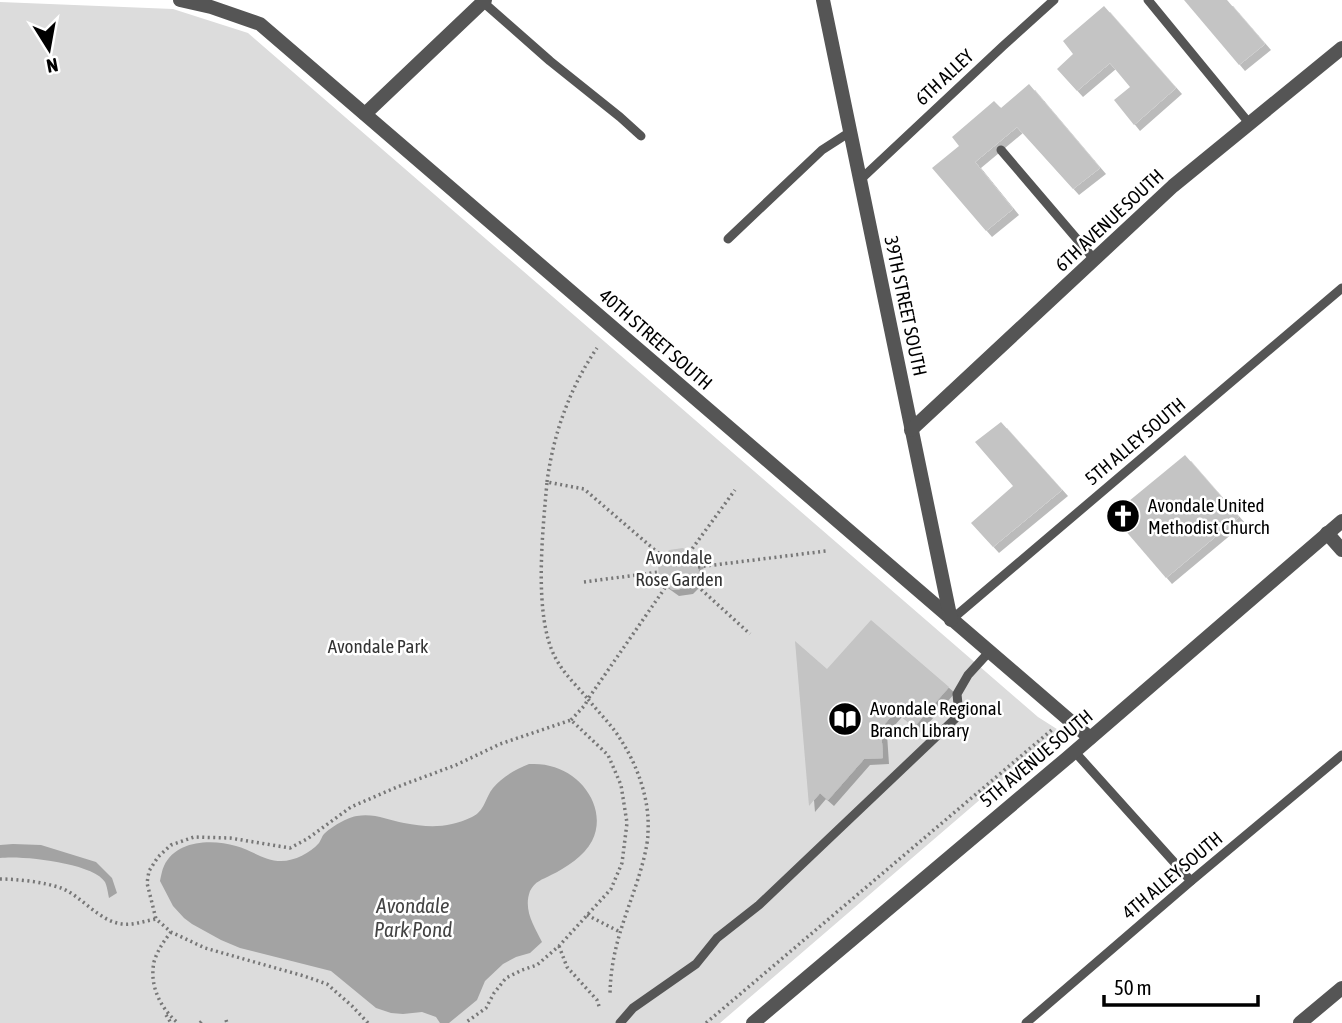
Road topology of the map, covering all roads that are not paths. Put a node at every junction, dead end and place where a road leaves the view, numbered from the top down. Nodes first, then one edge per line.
1 (180, 0) edge
2 (823, 0) edge
3 (1054, 0) edge
4 (1148, 0) edge
5 (484, 1) edge
6 (1342, 48) edge
7 (365, 114) junction
8 (1250, 123) junction
9 (850, 132) junction
10 (641, 136) dead end
11 (1001, 150) dead end
12 (860, 180) junction
13 (728, 239) dead end
14 (1094, 259) junction
15 (1342, 288) edge
16 (911, 430) junction
17 (1342, 521) edge
18 (1327, 533) junction
19 (1342, 550) edge
20 (951, 620) junction
21 (989, 652) junction
22 (1090, 738) junction
23 (1074, 751) junction
24 (1342, 755) edge
25 (1191, 881) junction
26 (1342, 988) edge
27 (620, 1023) edge
28 (753, 1023) edge
29 (1026, 1023) edge
30 (1300, 1023) edge

1 - 7 street, 40TH STREET SOUTH
2 - 9 street, 39TH STREET SOUTH
3 - 12 lane, 6TH ALLEY
4 - 8 lane
5 - 7 street
5 - 10 lane
6 - 8 street, 6TH AVENUE SOUTH
7 - 20 street, 40TH STREET SOUTH
8 - 14 street, 6TH AVENUE SOUTH
9 - 12 street, 39TH STREET SOUTH
9 - 13 lane
11 - 14 lane
12 - 16 street, 39TH STREET SOUTH
14 - 16 street, 6TH AVENUE SOUTH
15 - 20 lane, 5TH ALLEY SOUTH
16 - 20 street, 39TH STREET SOUTH
17 - 18 street, 5TH AVENUE SOUTH
18 - 19 street
18 - 22 street, 5TH AVENUE SOUTH
20 - 21 street, 40TH STREET SOUTH
21 - 22 street, 40TH STREET SOUTH
21 - 27 lane
22 - 23 street, 5TH AVENUE SOUTH
23 - 25 lane
23 - 28 street, 5TH AVENUE SOUTH
24 - 25 lane, 4TH ALLEY SOUTH
25 - 29 lane, 4TH ALLEY SOUTH
26 - 30 street

